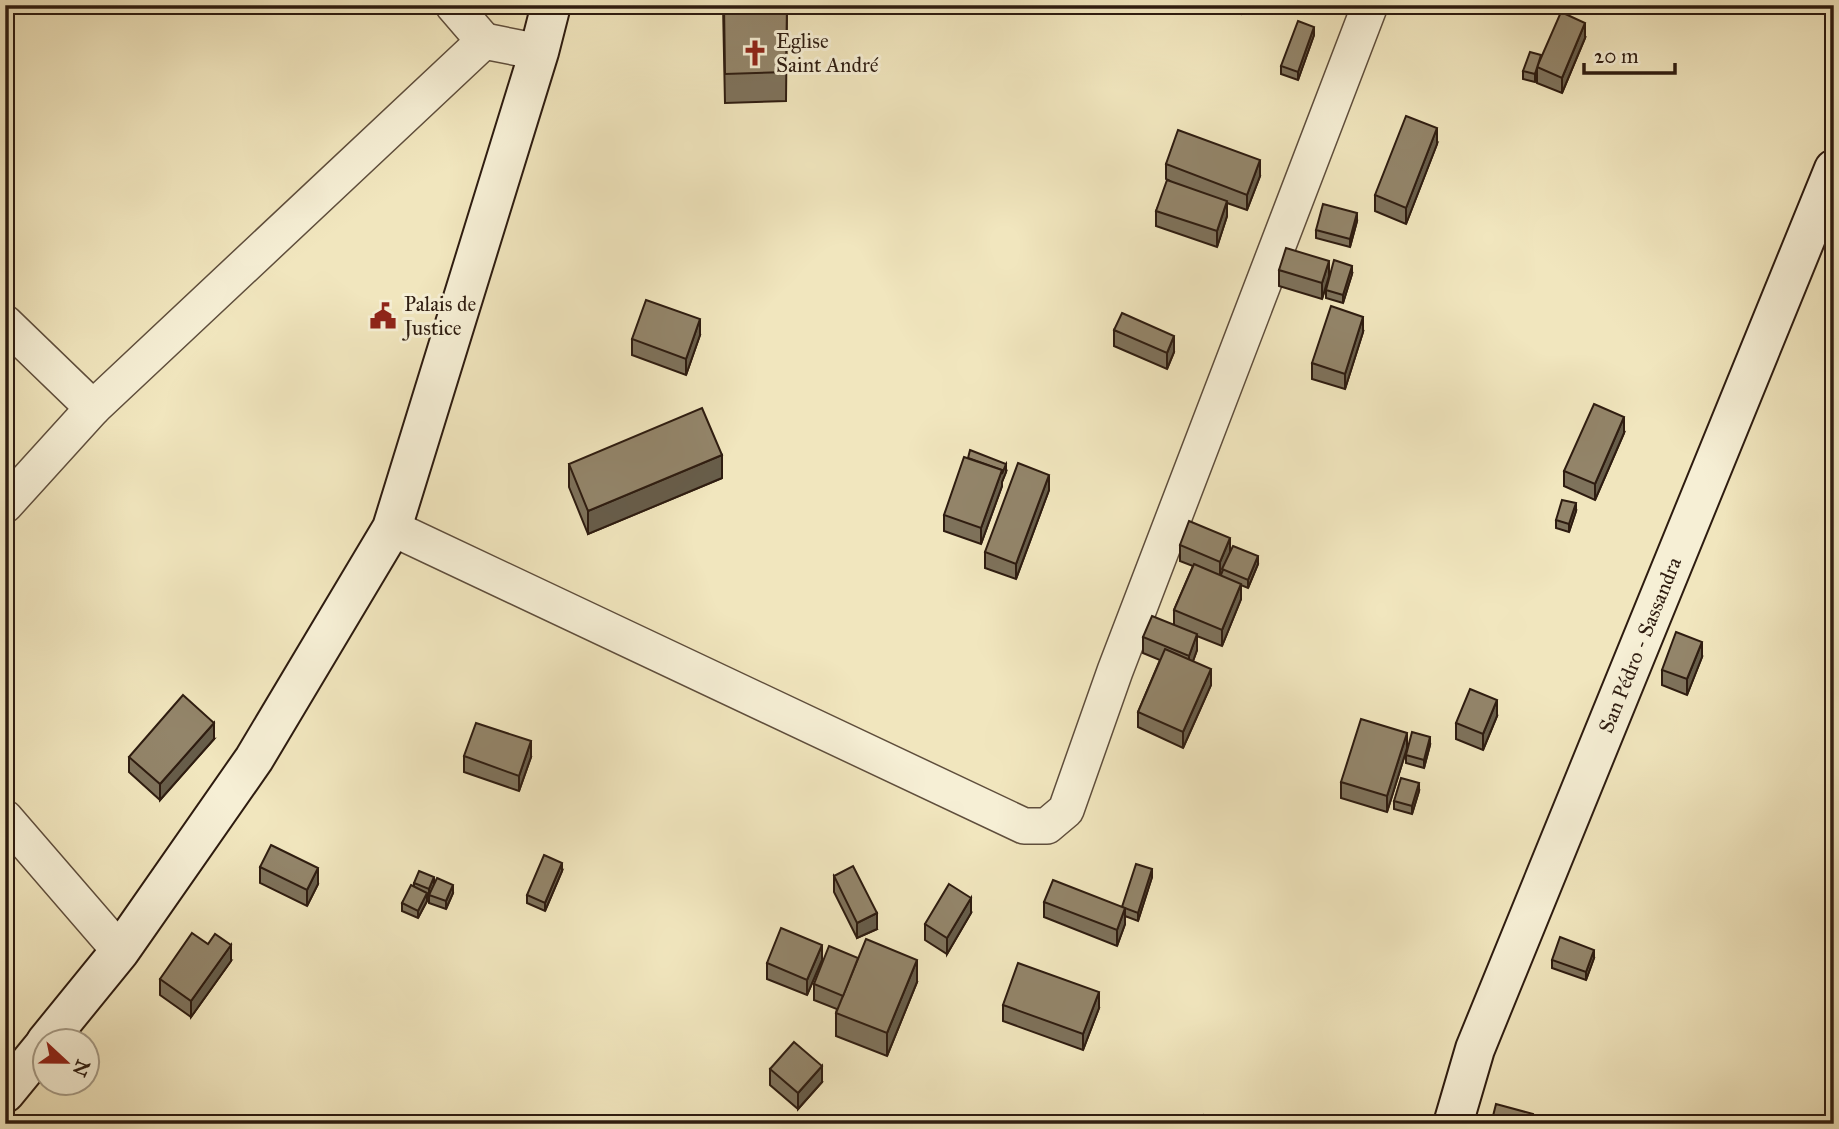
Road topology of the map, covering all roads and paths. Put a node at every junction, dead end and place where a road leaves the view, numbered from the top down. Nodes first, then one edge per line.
1 (453, 5) edge
2 (551, 5) edge
3 (1370, 5) edge
4 (484, 41) junction
5 (539, 52) junction
6 (1834, 169) edge
7 (5, 323) edge
8 (93, 408) junction
9 (5, 505) edge
10 (392, 528) junction
11 (5, 818) edge
12 (120, 951) junction
13 (57, 1028) edge
14 (32, 1059) edge
15 (5, 1093) edge
16 (1453, 1124) edge

1 - 4 street
2 - 5 street
3 - 10 street
4 - 5 street
4 - 8 street
5 - 10 street
6 - 16 street, San Pédro - Sassandra
7 - 8 street
8 - 9 street
10 - 12 street
11 - 12 street
12 - 13 street
14 - 15 street

